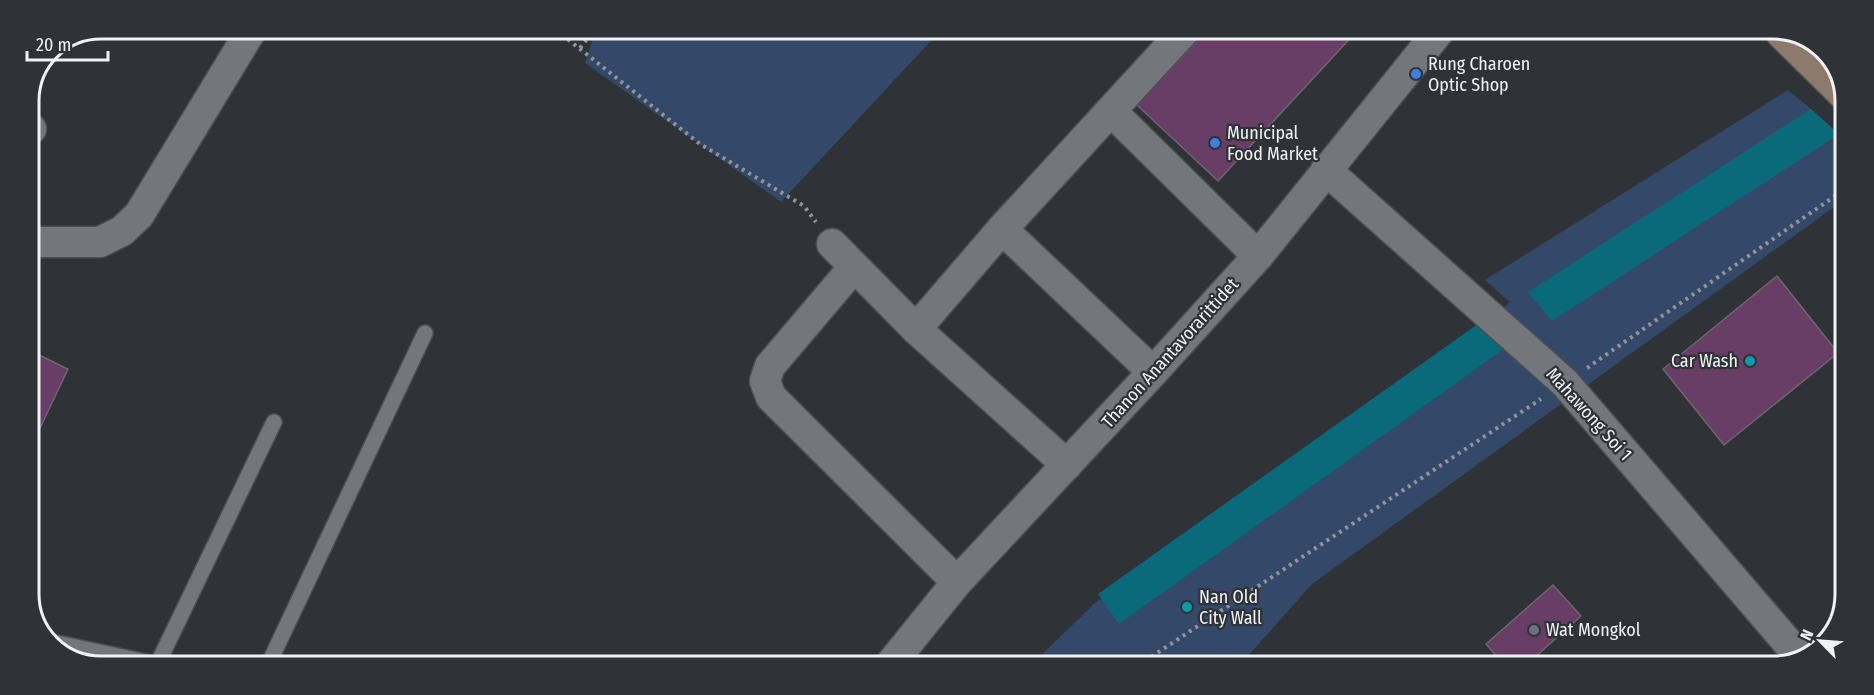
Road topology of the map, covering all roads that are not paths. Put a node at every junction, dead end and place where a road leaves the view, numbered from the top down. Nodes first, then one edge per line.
1 (246, 39) edge
2 (1178, 39) edge
3 (1433, 39) edge
4 (1792, 42) edge
5 (1831, 80) edge
6 (1111, 111) junction
7 (1326, 170) junction
8 (1002, 229) junction
9 (39, 242) edge
10 (832, 244) road end
11 (1258, 256) junction
12 (854, 267) junction
13 (916, 330) junction
14 (425, 333) dead end
15 (1153, 372) junction
16 (274, 422) dead end
17 (1067, 465) junction
18 (957, 582) junction
19 (65, 646) edge
20 (1795, 652) edge
21 (117, 656) edge
22 (161, 656) edge
23 (272, 656) edge
24 (897, 656) edge

1 - 9 street
2 - 6 street
3 - 7 street, Thanon Anantavorarittidet
4 - 5 main road
6 - 8 street
6 - 11 street
7 - 11 street, Thanon Anantavorarittidet
7 - 20 street, Mahawong Soi 1
8 - 13 street
8 - 15 street
10 - 12 street
11 - 15 street, Thanon Anantavorarittidet
12 - 13 street
12 - 18 street
13 - 17 street
14 - 23 lane
15 - 17 street, Thanon Anantavorarittidet
16 - 22 lane
17 - 18 street, Thanon Anantavorarittidet
18 - 24 street, Thanon Anantavorarittidet
19 - 21 lane

